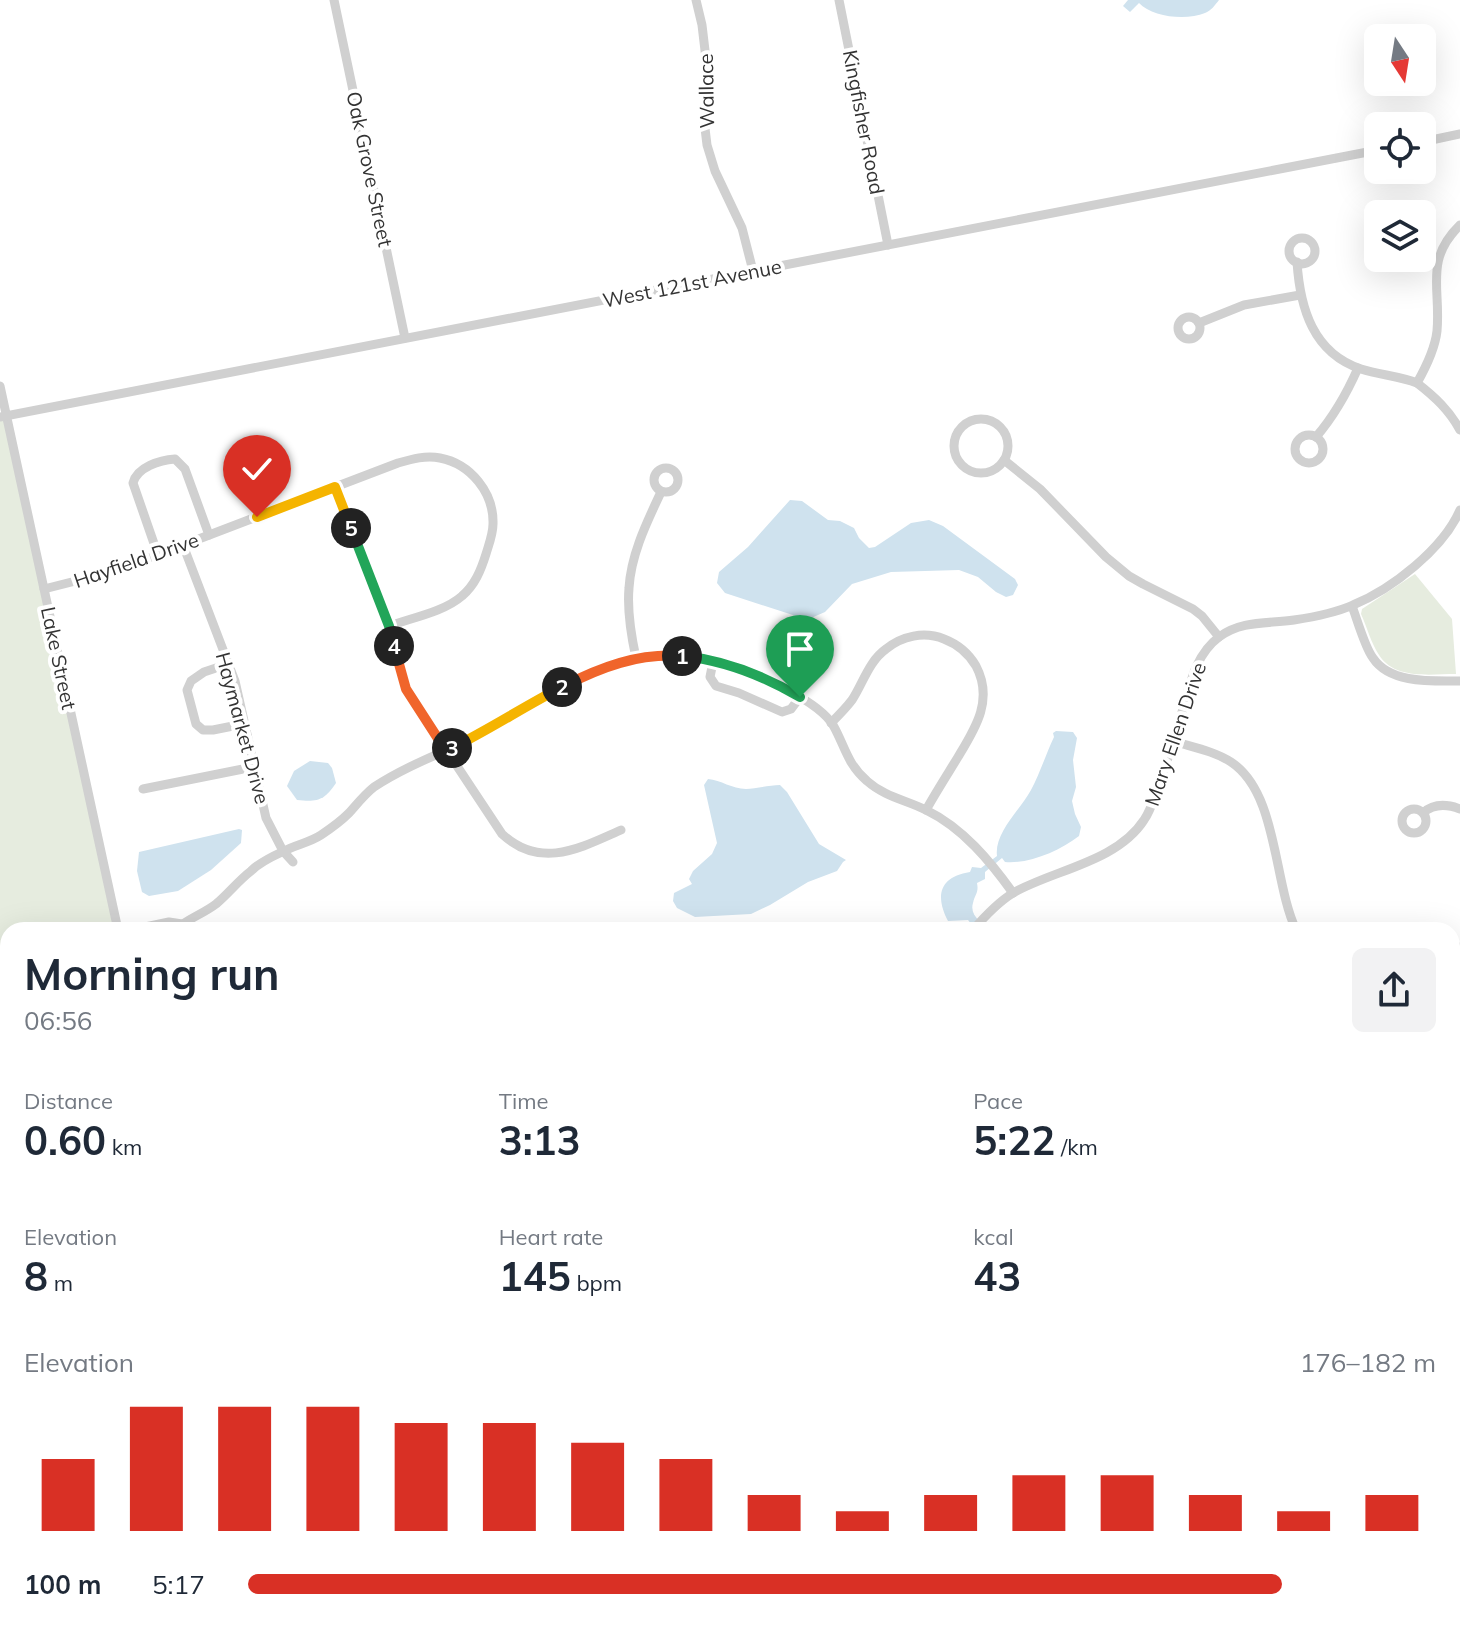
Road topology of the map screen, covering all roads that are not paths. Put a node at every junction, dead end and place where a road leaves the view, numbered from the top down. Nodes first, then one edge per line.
1 (334, 0) edge
2 (696, 0) edge
3 (839, 0) edge
4 (1460, 134) edge
5 (1436, 139) edge
6 (1364, 153) edge
7 (1460, 225) edge
8 (888, 245) junction
9 (1297, 262) dead end
10 (753, 271) junction
11 (1300, 295) junction
12 (1199, 323) dead end
13 (405, 338) junction
14 (1358, 368) junction
15 (1417, 383) junction
16 (0, 386) edge
17 (3, 416) edge
18 (1460, 430) edge
19 (1316, 437) dead end
20 (1004, 460) junction
21 (335, 487) junction
22 (661, 492) dead end
23 (1460, 510) edge
24 (209, 535) junction
25 (183, 545) junction
26 (158, 555) junction
27 (44, 589) junction
28 (1352, 606) junction
29 (389, 626) junction
30 (1219, 637) junction
31 (636, 658) junction
32 (713, 662) junction
33 (228, 664) junction
34 (1460, 681) edge
35 (800, 697) junction
36 (831, 723) junction
37 (243, 724) junction
38 (1173, 741) junction
39 (446, 751) junction
40 (253, 767) junction
41 (143, 789) dead end
42 (1460, 809) edge
43 (926, 810) junction
44 (1423, 813) dead end
45 (621, 830) dead end
46 (283, 851) junction
47 (293, 862) dead end
48 (1013, 893) junction
49 (116, 922) edge
50 (186, 922) edge
51 (980, 922) edge
52 (1293, 922) edge

1 - 13 street, Oak Grove Street
2 - 10 street, Wallace
3 - 8 street, Kingfisher Road
4 - 5 street
6 - 8 street, West 121st Avenue
7 - 15 street
8 - 10 street, West 121st Avenue
9 - 11 street
10 - 13 street, West 121st Avenue
11 - 12 street
11 - 14 street
13 - 17 street, West 121st Avenue
14 - 15 street
14 - 19 street
15 - 18 street
16 - 17 street, Lake Street
17 - 27 street, Lake Street
20 - 20 street
20 - 30 street
21 - 24 street, Hayfield Drive
21 - 29 street
21 - 29 street, Hayfield Drive
22 - 31 street
23 - 28 street
24 - 25 street, Hayfield Drive
24 - 26 street
25 - 26 street, Hayfield Drive
25 - 33 street, Haymarket Drive
26 - 27 street, Hayfield Drive
27 - 49 street, Lake Street
28 - 30 street
28 - 34 street
29 - 39 street
30 - 38 street, Mary Ellen Drive
31 - 32 street
31 - 39 street
32 - 35 street
32 - 35 street
33 - 37 street, Haymarket Drive
33 - 37 street
35 - 36 street
36 - 43 street
36 - 43 street
37 - 40 street, Haymarket Drive
38 - 48 street, Mary Ellen Drive
38 - 52 street
39 - 45 street
39 - 46 street
40 - 41 street
40 - 46 street, Haymarket Drive
42 - 44 street
43 - 48 street
46 - 47 street, Haymarket Drive
46 - 50 street
48 - 51 street, Mary Ellen Drive

